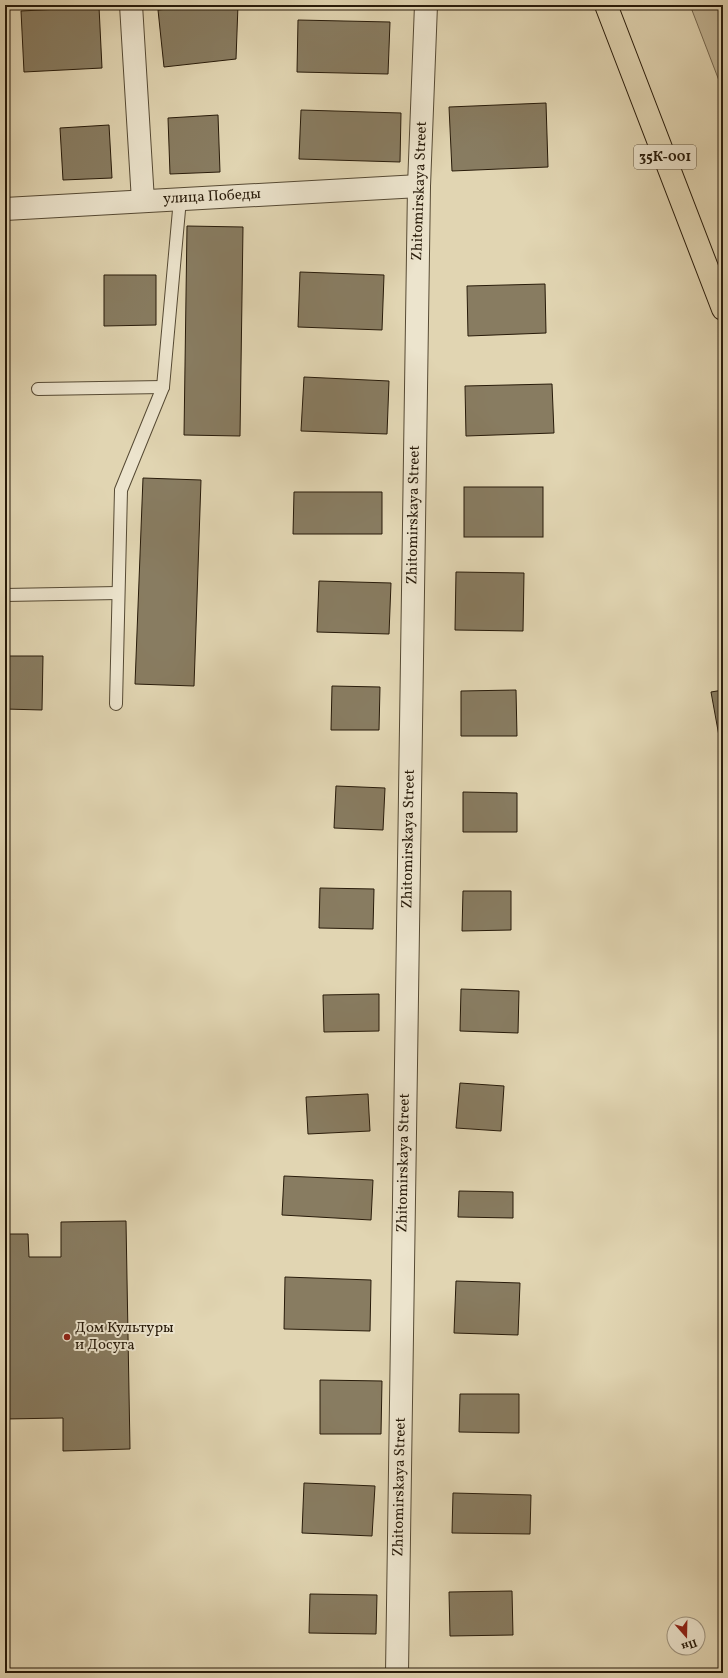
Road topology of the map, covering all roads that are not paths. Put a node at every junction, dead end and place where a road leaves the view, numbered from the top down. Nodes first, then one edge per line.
1 (131, 5) edge
2 (426, 5) edge
3 (606, 5) edge
4 (419, 186) junction
5 (180, 199) junction
6 (143, 201) junction
7 (5, 209) edge
8 (723, 309) edge
9 (163, 387) junction
10 (38, 388) dead end
11 (118, 594) junction
12 (5, 595) edge
13 (116, 704) dead end
14 (397, 1673) edge

1 - 6 street
2 - 4 street, Zhitomirskaya Street
3 - 8 highway, 35К-001
4 - 5 street, улица Победы
4 - 14 street, Zhitomirskaya Street
5 - 6 street, улица Победы
5 - 9 lane
6 - 7 street, улица Победы
9 - 10 lane
9 - 11 lane
11 - 12 lane
11 - 13 lane

